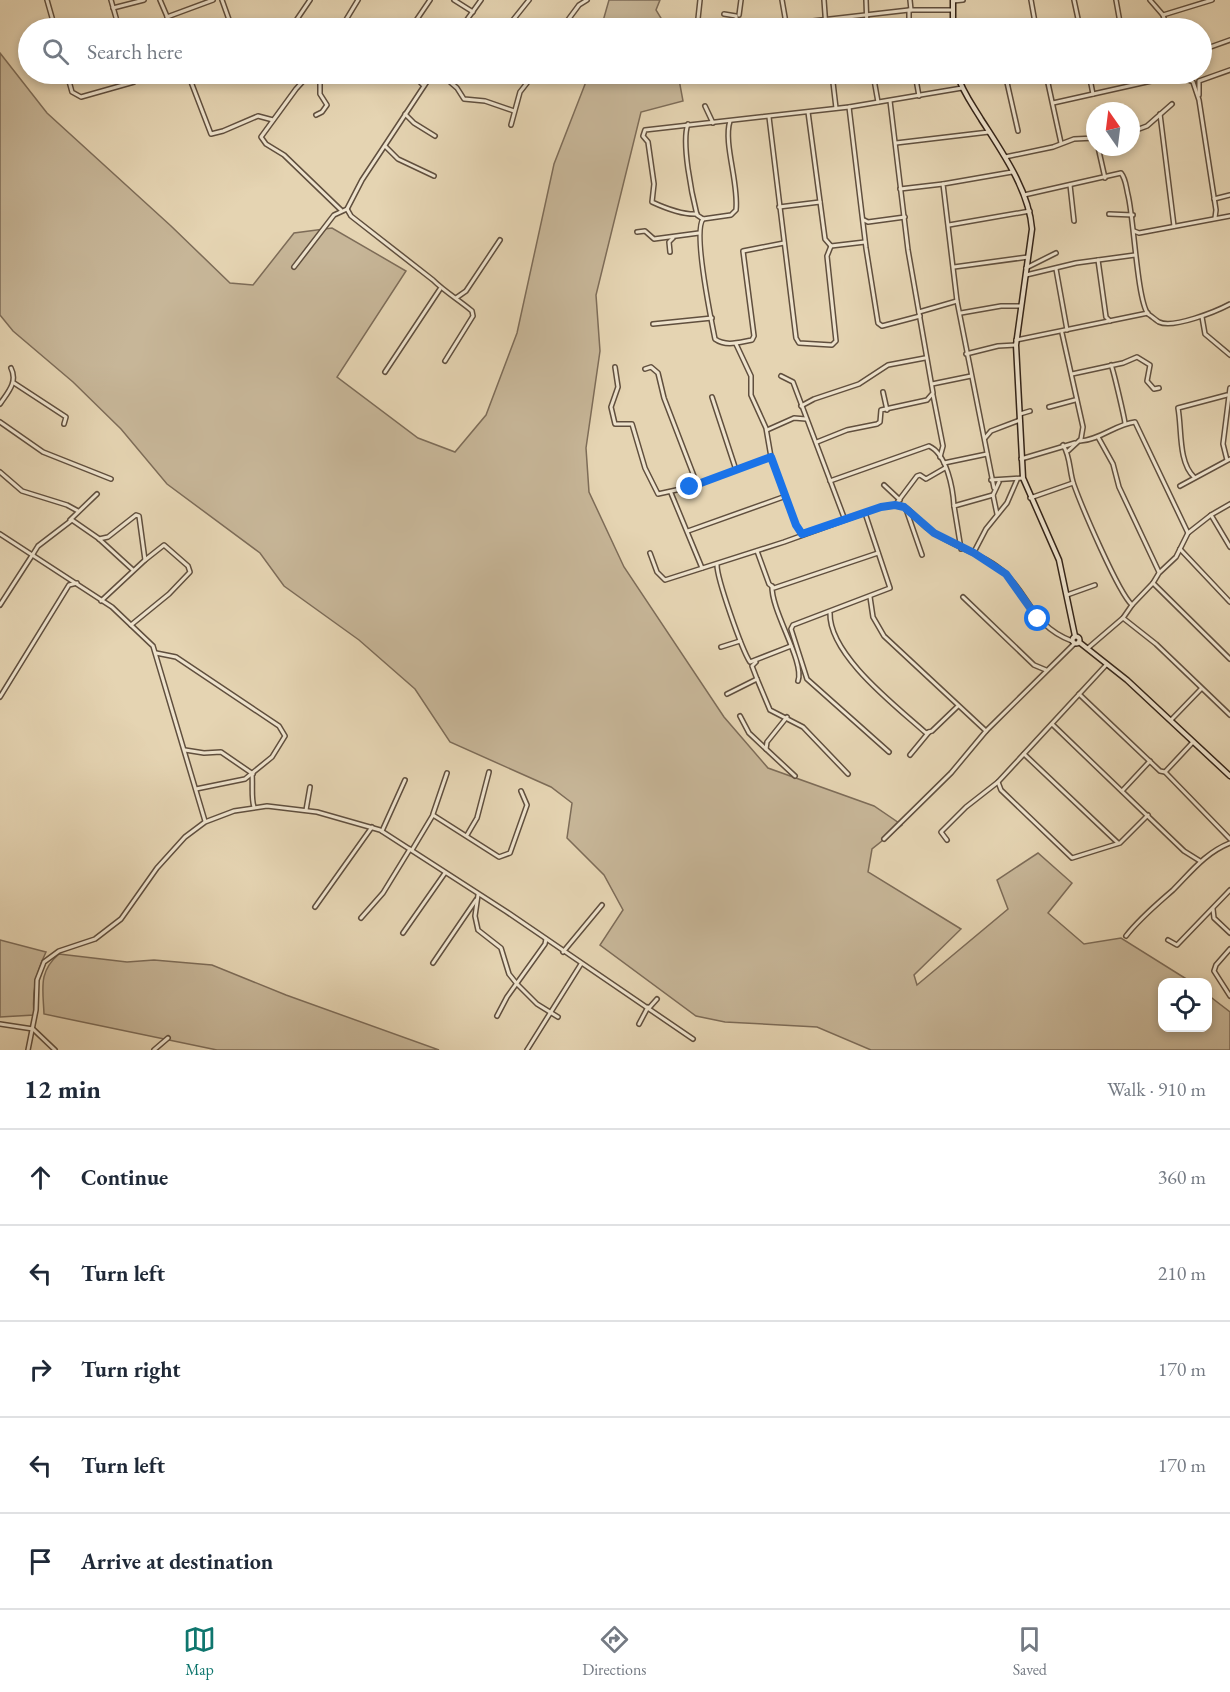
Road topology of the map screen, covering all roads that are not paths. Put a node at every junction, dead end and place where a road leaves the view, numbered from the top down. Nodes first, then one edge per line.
1 (46, 0) edge
2 (111, 0) edge
3 (144, 0) edge
4 (160, 0) edge
5 (213, 0) edge
6 (222, 0) edge
7 (310, 0) edge
8 (358, 0) edge
9 (430, 0) edge
10 (454, 0) edge
11 (481, 0) edge
12 (528, 0) edge
13 (586, 0) edge
14 (700, 0) edge
15 (741, 0) edge
16 (782, 0) edge
17 (824, 0) edge
18 (866, 0) edge
19 (910, 0) edge
20 (953, 0) edge
21 (963, 0) edge
22 (1031, 0) edge
23 (1074, 0) edge
24 (1116, 0) edge
25 (1150, 0) edge
26 (1212, 0) edge
27 (113, 8) junction
28 (910, 10) junction
29 (952, 10) junction
30 (473, 12) junction
31 (724, 14) dead end
32 (739, 15) dead end
33 (866, 15) junction
34 (1163, 15) junction
35 (167, 17) joint
36 (52, 18) edge
37 (116, 18) edge
38 (228, 18) edge
39 (298, 18) edge
40 (346, 18) edge
41 (418, 18) edge
42 (468, 18) edge
43 (515, 18) edge
44 (571, 18) edge
45 (697, 18) edge
46 (736, 18) edge
47 (785, 18) edge
48 (825, 18) edge
49 (841, 18) edge
50 (866, 18) edge
51 (910, 18) edge
52 (952, 18) edge
53 (1034, 18) edge
54 (1078, 18) edge
55 (1119, 18) edge
56 (1164, 18) edge
57 (1230, 40) edge
58 (1212, 46) edge
59 (1230, 70) edge
60 (1212, 76) edge
61 (70, 84) edge
62 (127, 84) edge
63 (192, 84) edge
64 (299, 84) edge
65 (320, 84) edge
66 (452, 84) edge
67 (525, 84) edge
68 (833, 84) edge
69 (875, 84) edge
70 (917, 84) edge
71 (961, 84) edge
72 (1007, 84) edge
73 (1048, 84) edge
74 (1091, 84) edge
75 (1135, 84) edge
76 (1194, 84) edge
77 (1199, 84) edge
78 (423, 85) edge
79 (962, 88) junction
80 (1093, 94) junction
81 (919, 96) junction
82 (1199, 100) junction
83 (890, 101) junction
84 (878, 102) junction
85 (1053, 103) junction
86 (1172, 104) dead end
87 (705, 106) dead end
88 (849, 107) junction
89 (836, 108) junction
90 (514, 111) junction
91 (808, 111) junction
92 (405, 114) junction
93 (1160, 114) junction
94 (316, 115) dead end
95 (769, 116) junction
96 (273, 120) junction
97 (730, 121) junction
98 (713, 123) junction
99 (688, 124) junction
100 (511, 125) dead end
101 (1140, 129) edge
102 (1018, 131) dead end
103 (989, 132) junction
104 (435, 136) dead end
105 (1086, 138) edge
106 (896, 143) junction
107 (1061, 143) junction
108 (385, 146) junction
109 (1100, 156) edge
110 (1005, 158) junction
111 (1012, 172) junction
112 (434, 176) dead end
113 (1105, 178) junction
114 (943, 184) junction
115 (1070, 188) junction
116 (900, 189) junction
117 (1024, 195) junction
118 (1230, 195) edge
119 (1214, 200) junction
120 (820, 202) junction
121 (779, 207) junction
122 (347, 209) junction
123 (341, 210) junction
124 (1030, 211) junction
125 (1131, 213) junction
126 (697, 214) junction
127 (1108, 214) dead end
128 (1230, 216) edge
129 (905, 217) junction
130 (1215, 218) junction
131 (703, 219) junction
132 (1074, 221) dead end
133 (865, 222) junction
134 (949, 225) junction
135 (1174, 226) junction
136 (1134, 231) junction
137 (637, 232) dead end
138 (1139, 232) junction
139 (699, 233) junction
140 (674, 237) junction
141 (654, 239) junction
142 (1136, 239) junction
143 (500, 240) dead end
144 (865, 242) junction
145 (784, 243) junction
146 (648, 244) dead end
147 (831, 246) junction
148 (670, 252) dead end
149 (1056, 253) dead end
150 (1135, 255) junction
151 (1028, 257) junction
152 (1098, 261) junction
153 (294, 267) dead end
154 (954, 267) junction
155 (1026, 268) junction
156 (1056, 269) junction
157 (1026, 275) junction
158 (440, 289) junction
159 (456, 298) junction
160 (957, 301) junction
161 (1230, 304) edge
162 (1022, 306) junction
163 (961, 313) junction
164 (920, 314) junction
165 (1148, 314) junction
166 (1106, 317) junction
167 (1202, 317) junction
168 (712, 318) junction
169 (1110, 321) junction
170 (1104, 322) junction
171 (653, 324) dead end
172 (1067, 330) junction
173 (1062, 333) junction
174 (1016, 343) junction
175 (736, 344) junction
176 (966, 354) junction
177 (1229, 354) edge
178 (925, 358) junction
179 (445, 362) dead end
180 (1110, 365) junction
181 (615, 367) dead end
182 (10, 368) dead end
183 (645, 369) dead end
184 (385, 372) dead end
185 (1072, 374) junction
186 (781, 376) dead end
187 (971, 376) junction
188 (14, 383) junction
189 (932, 384) junction
190 (1159, 388) dead end
191 (1230, 388) edge
192 (883, 392) dead end
193 (933, 393) junction
194 (1227, 395) junction
195 (712, 397) dead end
196 (1075, 400) junction
197 (0, 404) edge
198 (801, 406) junction
199 (1049, 407) dead end
200 (887, 410) junction
201 (1030, 411) dead end
202 (1020, 414) junction
203 (806, 419) junction
204 (1020, 420) junction
205 (0, 422) edge
206 (1125, 423) junction
207 (64, 424) dead end
208 (984, 429) junction
209 (767, 430) junction
210 (991, 431) junction
211 (1083, 435) junction
212 (1098, 436) junction
213 (984, 439) junction
214 (1087, 440) junction
215 (817, 442) junction
216 (1078, 442) junction
217 (1063, 445) junction
218 (1067, 451) junction
219 (987, 454) junction
220 (771, 457) junction
221 (940, 457) junction
222 (1021, 459) junction
223 (1228, 460) edge
224 (945, 465) junction
225 (736, 470) junction
226 (0, 472) edge
227 (1194, 477) junction
228 (1023, 478) junction
229 (111, 479) dead end
230 (992, 480) junction
231 (1017, 480) junction
232 (830, 481) junction
233 (999, 482) junction
234 (1073, 483) junction
235 (698, 484) junction
236 (884, 485) dead end
237 (1180, 486) dead end
238 (994, 488) junction
239 (671, 493) junction
240 (97, 494) dead end
241 (993, 495) junction
242 (786, 496) junction
243 (1030, 498) junction
244 (902, 499) junction
245 (1230, 504) edge
246 (895, 505) junction
247 (954, 506) junction
248 (904, 507) junction
249 (78, 511) junction
250 (865, 513) junction
251 (998, 514) junction
252 (1210, 515) junction
253 (917, 518) junction
254 (70, 520) junction
255 (844, 520) junction
256 (909, 521) junction
257 (688, 531) junction
258 (1188, 533) junction
259 (0, 534) edge
260 (802, 534) junction
261 (99, 539) junction
262 (1230, 547) edge
263 (961, 549) junction
264 (1180, 549) junction
265 (757, 551) junction
266 (650, 553) dead end
267 (878, 553) junction
268 (974, 553) junction
269 (33, 554) junction
270 (922, 555) dead end
271 (145, 560) junction
272 (717, 565) junction
273 (703, 569) junction
274 (133, 570) junction
275 (1159, 573) junction
276 (68, 578) junction
277 (77, 583) junction
278 (1153, 583) junction
279 (69, 585) junction
280 (1095, 585) dead end
281 (772, 586) junction
282 (1067, 596) junction
283 (870, 597) junction
284 (963, 597) dead end
285 (101, 601) junction
286 (1230, 602) edge
287 (0, 604) edge
288 (1132, 605) junction
289 (830, 613) junction
290 (1123, 618) junction
291 (131, 625) junction
292 (740, 641) junction
293 (1075, 642) junction
294 (790, 646) junction
295 (721, 647) dead end
296 (1088, 648) junction
297 (156, 653) junction
298 (1230, 658) edge
299 (1108, 663) junction
300 (751, 664) junction
301 (1047, 670) junction
302 (758, 679) junction
303 (798, 681) dead end
304 (1201, 689) junction
305 (727, 694) dead end
306 (1079, 694) junction
307 (0, 697) edge
308 (958, 706) junction
309 (1230, 715) edge
310 (740, 716) dead end
311 (787, 717) junction
312 (1170, 721) junction
313 (1052, 724) junction
314 (986, 731) junction
315 (929, 732) junction
316 (767, 742) junction
317 (1193, 742) junction
318 (759, 745) junction
319 (766, 749) junction
320 (185, 750) junction
321 (889, 752) dead end
322 (910, 754) dead end
323 (1024, 754) junction
324 (1150, 761) junction
325 (489, 772) dead end
326 (1165, 772) junction
327 (447, 773) dead end
328 (252, 774) junction
329 (848, 774) dead end
330 (795, 776) dead end
331 (1230, 776) edge
332 (405, 780) dead end
333 (998, 782) junction
334 (310, 787) dead end
335 (196, 789) junction
336 (1122, 791) junction
337 (521, 792) dead end
338 (254, 807) junction
339 (306, 810) junction
340 (433, 814) junction
341 (1148, 815) junction
342 (205, 822) junction
343 (372, 827) junction
344 (382, 831) junction
345 (467, 835) junction
346 (884, 839) dead end
347 (947, 840) dead end
348 (1230, 841) edge
349 (1120, 843) junction
350 (411, 850) junction
351 (1200, 861) junction
352 (445, 873) junction
353 (1230, 890) edge
354 (478, 897) junction
355 (602, 905) dead end
356 (315, 907) dead end
357 (1213, 909) junction
358 (361, 918) dead end
359 (403, 933) dead end
360 (1230, 933) edge
361 (1126, 936) dead end
362 (546, 939) junction
363 (1168, 940) dead end
364 (551, 942) junction
365 (545, 944) junction
366 (1230, 949) edge
367 (563, 952) junction
368 (433, 963) dead end
369 (581, 964) junction
370 (517, 984) junction
371 (1230, 996) edge
372 (657, 999) dead end
373 (648, 1008) junction
374 (551, 1012) junction
375 (497, 1016) dead end
376 (558, 1017) dead end
377 (0, 1024) edge
378 (639, 1024) dead end
379 (33, 1029) junction
380 (168, 1038) dead end
381 (693, 1039) dead end
382 (28, 1050) edge
383 (55, 1050) edge
384 (154, 1050) edge
385 (527, 1050) edge

1 - 36 street
2 - 27 street
3 - 27 street
4 - 35 street
5 - 35 street
6 - 38 street
7 - 39 street
8 - 40 street
9 - 41 street
10 - 30 street
11 - 30 street
12 - 43 street
13 - 44 street
14 - 45 street
15 - 32 street
16 - 47 street
17 - 48 street
18 - 33 street
19 - 28 street
20 - 21 street
20 - 29 street
22 - 53 street
23 - 54 street
24 - 55 street
25 - 34 street
26 - 34 street
27 - 37 street
28 - 29 street
28 - 33 street
28 - 51 street
29 - 52 street
30 - 42 street
31 - 46 street
33 - 49 street
33 - 50 street
34 - 56 street
57 - 58 street
59 - 60 street
61 - 62 street
63 - 96 street
64 - 96 street
65 - 94 street
66 - 90 street
67 - 90 street
68 - 89 street
69 - 84 street
70 - 81 street
71 - 79 street
72 - 102 street
73 - 85 street
74 - 80 street
75 - 80 street
76 - 82 street
77 - 82 street
78 - 92 street
79 - 81 street
79 - 103 street
80 - 85 street
81 - 83 street
82 - 119 street
83 - 84 street
83 - 106 street
84 - 88 street
85 - 107 street
86 - 93 street
87 - 98 street
88 - 89 street
88 - 133 street
89 - 91 street
90 - 100 street
91 - 95 street
91 - 120 street
92 - 104 street
92 - 108 street
93 - 101 street
93 - 135 street
95 - 97 street
95 - 121 street
96 - 123 street
97 - 98 street
97 - 131 street
98 - 99 street
99 - 126 street
99 - 126 street
103 - 106 street
103 - 110 street
105 - 107 street
106 - 116 street
107 - 110 street
108 - 112 street
108 - 122 street
109 - 113 street
110 - 111 street
111 - 114 street
111 - 117 street
113 - 115 street
113 - 125 street
114 - 116 street
114 - 134 street
115 - 117 street
115 - 132 street
116 - 129 street
117 - 124 street
118 - 119 street
119 - 130 street
120 - 121 street
120 - 147 street
121 - 145 street
122 - 123 street
122 - 158 street
123 - 153 street
124 - 134 street
124 - 151 street
125 - 127 street
125 - 136 street
126 - 131 street
128 - 130 street
129 - 133 street
129 - 164 street
130 - 135 street
131 - 139 street
133 - 144 street
134 - 154 street
135 - 138 street
136 - 138 street
136 - 142 street
137 - 141 street
138 - 142 street
139 - 140 street
139 - 168 street
140 - 141 street
140 - 148 street
141 - 146 street
142 - 150 street
143 - 159 street
144 - 147 street
144 - 164 street
145 - 147 street
145 - 175 street
149 - 155 street
150 - 152 street
150 - 165 street
151 - 154 street
151 - 155 street
152 - 156 street
152 - 166 street
154 - 160 street
155 - 157 street
156 - 157 street
156 - 172 street
157 - 162 street
158 - 159 street
158 - 184 street
159 - 179 street
160 - 163 street
160 - 164 street
161 - 167 street
162 - 163 street
162 - 174 street
163 - 176 street
164 - 178 street
165 - 167 street
165 - 169 street
166 - 169 street
166 - 170 street
167 - 177 street
168 - 171 street
168 - 175 street
169 - 170 street
170 - 172 street
172 - 173 street
173 - 174 street
173 - 185 street
174 - 176 street
174 - 202 street
175 - 209 street
176 - 187 street
178 - 189 street
178 - 198 street
180 - 185 street
180 - 190 street
180 - 206 street
181 - 239 street
182 - 188 street
183 - 235 street
185 - 196 street
186 - 198 street
187 - 189 street
187 - 208 street
188 - 197 street
188 - 207 street
189 - 193 street
191 - 194 street
192 - 200 street
193 - 200 street
193 - 221 street
194 - 223 street
194 - 227 street
195 - 225 street
196 - 199 street
196 - 211 street
198 - 203 street
200 - 215 street
201 - 202 street
202 - 204 street
203 - 209 street
203 - 215 street
204 - 210 street
204 - 222 street
205 - 229 street
206 - 212 street
206 - 258 street
208 - 210 street
208 - 213 street
209 - 220 street
210 - 213 street
211 - 214 street
211 - 216 street
212 - 214 street
212 - 275 street
213 - 219 street
214 - 216 street
215 - 232 street
216 - 217 street
216 - 218 street
217 - 218 street
217 - 222 street
218 - 234 street
219 - 224 street
219 - 230 street
220 - 225 street
220 - 242 street
221 - 224 street
221 - 232 street
222 - 228 street
223 - 227 street
224 - 244 street
224 - 247 street
225 - 235 street
226 - 249 street
227 - 237 street
228 - 231 street
228 - 243 street
230 - 233 street
230 - 238 street
231 - 233 street
231 - 251 street
232 - 255 street
233 - 238 street
234 - 243 street
234 - 288 street
235 - 239 street
236 - 244 street
238 - 241 street
239 - 257 street
240 - 249 street
241 - 247 street
241 - 251 street
242 - 257 street
242 - 260 street
243 - 282 street
244 - 246 street
244 - 248 street
245 - 252 street
246 - 248 street
246 - 250 street
247 - 263 street
248 - 253 street
248 - 256 street
249 - 254 street
250 - 255 street
250 - 267 street
251 - 268 street
252 - 258 street
252 - 262 street
253 - 256 street
253 - 263 street
254 - 261 street
254 - 269 street
255 - 260 street
256 - 270 street
257 - 273 street
258 - 264 street
259 - 269 street
260 - 265 street
261 - 271 street
261 - 274 street
263 - 268 street
264 - 275 street
264 - 286 street
265 - 272 street
265 - 281 street
266 - 273 street
267 - 281 street
267 - 283 street
268 - 293 street
269 - 276 street
269 - 287 street
271 - 274 street
271 - 291 street
272 - 273 street
272 - 292 street
274 - 285 street
275 - 278 street
276 - 277 street
276 - 279 street
277 - 279 street
277 - 285 street
278 - 288 street
278 - 298 street
279 - 307 street
280 - 282 street
281 - 294 street
282 - 293 street
283 - 289 street
283 - 308 street
284 - 301 street
285 - 291 street
288 - 290 street
289 - 315 street
289 - 321 street
290 - 296 street
290 - 304 street
291 - 297 street
292 - 295 street
292 - 300 street
293 - 296 street
293 - 301 street
294 - 300 street
294 - 303 street
296 - 299 street
297 - 320 street
297 - 328 street
299 - 306 street
299 - 312 street
300 - 302 street
301 - 314 street
302 - 305 street
302 - 311 street
304 - 309 street
304 - 312 street
306 - 313 street
306 - 324 street
308 - 314 street
308 - 315 street
310 - 318 street
311 - 316 street
311 - 329 street
312 - 317 street
313 - 323 street
313 - 336 street
314 - 346 street
315 - 322 street
316 - 318 street
316 - 319 street
317 - 326 street
317 - 331 street
318 - 319 street
319 - 330 street
320 - 328 street
320 - 335 street
323 - 333 street
323 - 349 street
324 - 326 street
324 - 336 street
325 - 345 street
326 - 348 street
327 - 340 street
328 - 335 street
328 - 338 street
332 - 344 street
333 - 347 street
333 - 349 street
334 - 339 street
335 - 342 street
336 - 341 street
337 - 345 street
338 - 339 street
338 - 342 street
339 - 343 street
340 - 345 street
340 - 350 street
341 - 349 street
341 - 351 street
342 - 379 street
343 - 344 street
343 - 356 street
344 - 350 street
348 - 351 street
350 - 352 street
350 - 358 street
351 - 361 street
352 - 354 street
352 - 359 street
353 - 357 street
354 - 362 street
354 - 368 street
354 - 370 street
355 - 367 street
357 - 360 street
357 - 363 street
362 - 364 street
362 - 365 street
364 - 365 street
364 - 367 street
365 - 370 street
366 - 371 street
367 - 369 street
369 - 373 street
369 - 374 street
370 - 374 street
370 - 375 street
372 - 373 street
373 - 378 street
373 - 381 street
374 - 376 street
374 - 385 street
377 - 379 street
379 - 382 street
379 - 383 street
380 - 384 street

